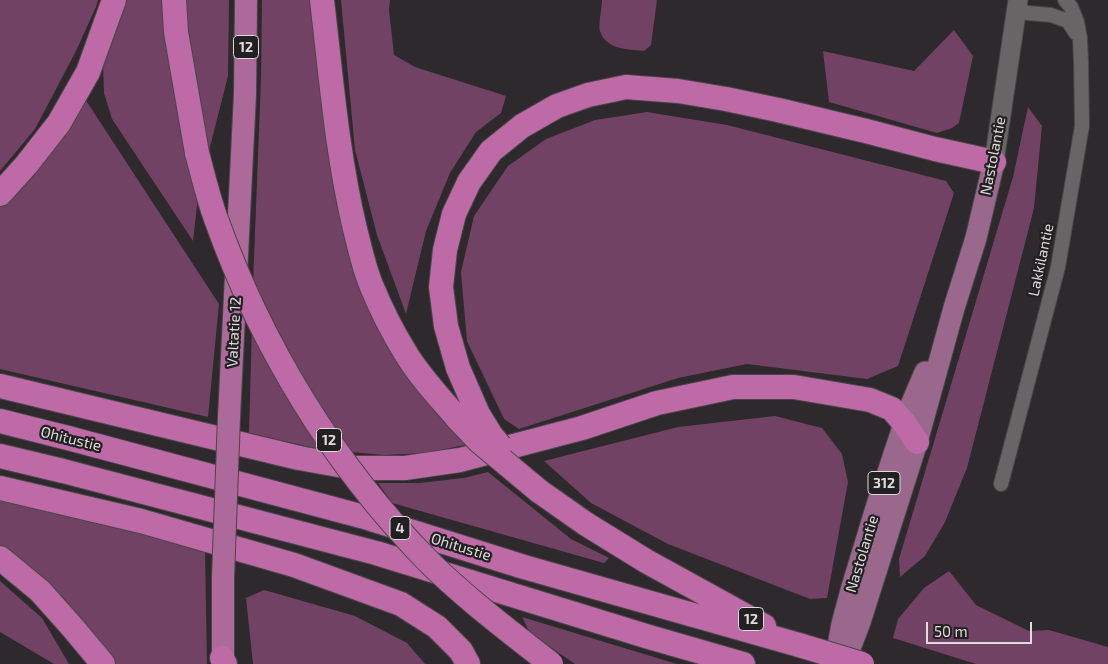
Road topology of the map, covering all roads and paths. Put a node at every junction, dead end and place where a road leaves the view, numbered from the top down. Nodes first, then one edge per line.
1 (114, 0) edge
2 (174, 0) edge
3 (246, 0) edge
4 (322, 0) edge
5 (1065, 0) edge
6 (1017, 6) edge
7 (1080, 38) junction
8 (994, 162) junction
9 (0, 194) edge
10 (954, 308) junction
11 (0, 386) edge
12 (469, 417) junction
13 (0, 422) edge
14 (904, 423) junction
15 (917, 442) junction
16 (0, 456) edge
17 (1001, 484) dead end
18 (0, 488) edge
19 (0, 558) edge
20 (799, 645) junction
21 (223, 662) edge
22 (103, 664) edge
23 (468, 664) edge
24 (552, 664) edge
25 (743, 664) edge
26 (835, 664) edge
27 (844, 664) edge
28 (862, 664) edge

1 - 9 highway
2 - 24 highway, 12, bridge
3 - 21 highway, Valtatie 12 / 12, bridge
4 - 12 highway
5 - 7 street, Lakkilantie
6 - 7 street
6 - 8 main road, Nastolantie / 312
7 - 17 street, Lakkilantie
8 - 10 main road, Nastolantie / 312
8 - 12 highway
10 - 14 main road, Nastolantie / 312
10 - 15 main road, Nastolantie / 312
11 - 14 highway
12 - 20 highway, 12, bridge
13 - 20 highway, Ohitustie / 4
14 - 15 highway
14 - 26 main road, Nastolantie / 312
15 - 27 main road, Nastolantie / 312
16 - 25 highway, Ohitustie / 4
18 - 23 highway
19 - 22 highway
20 - 28 highway, Ohitustie / 4, bridge

